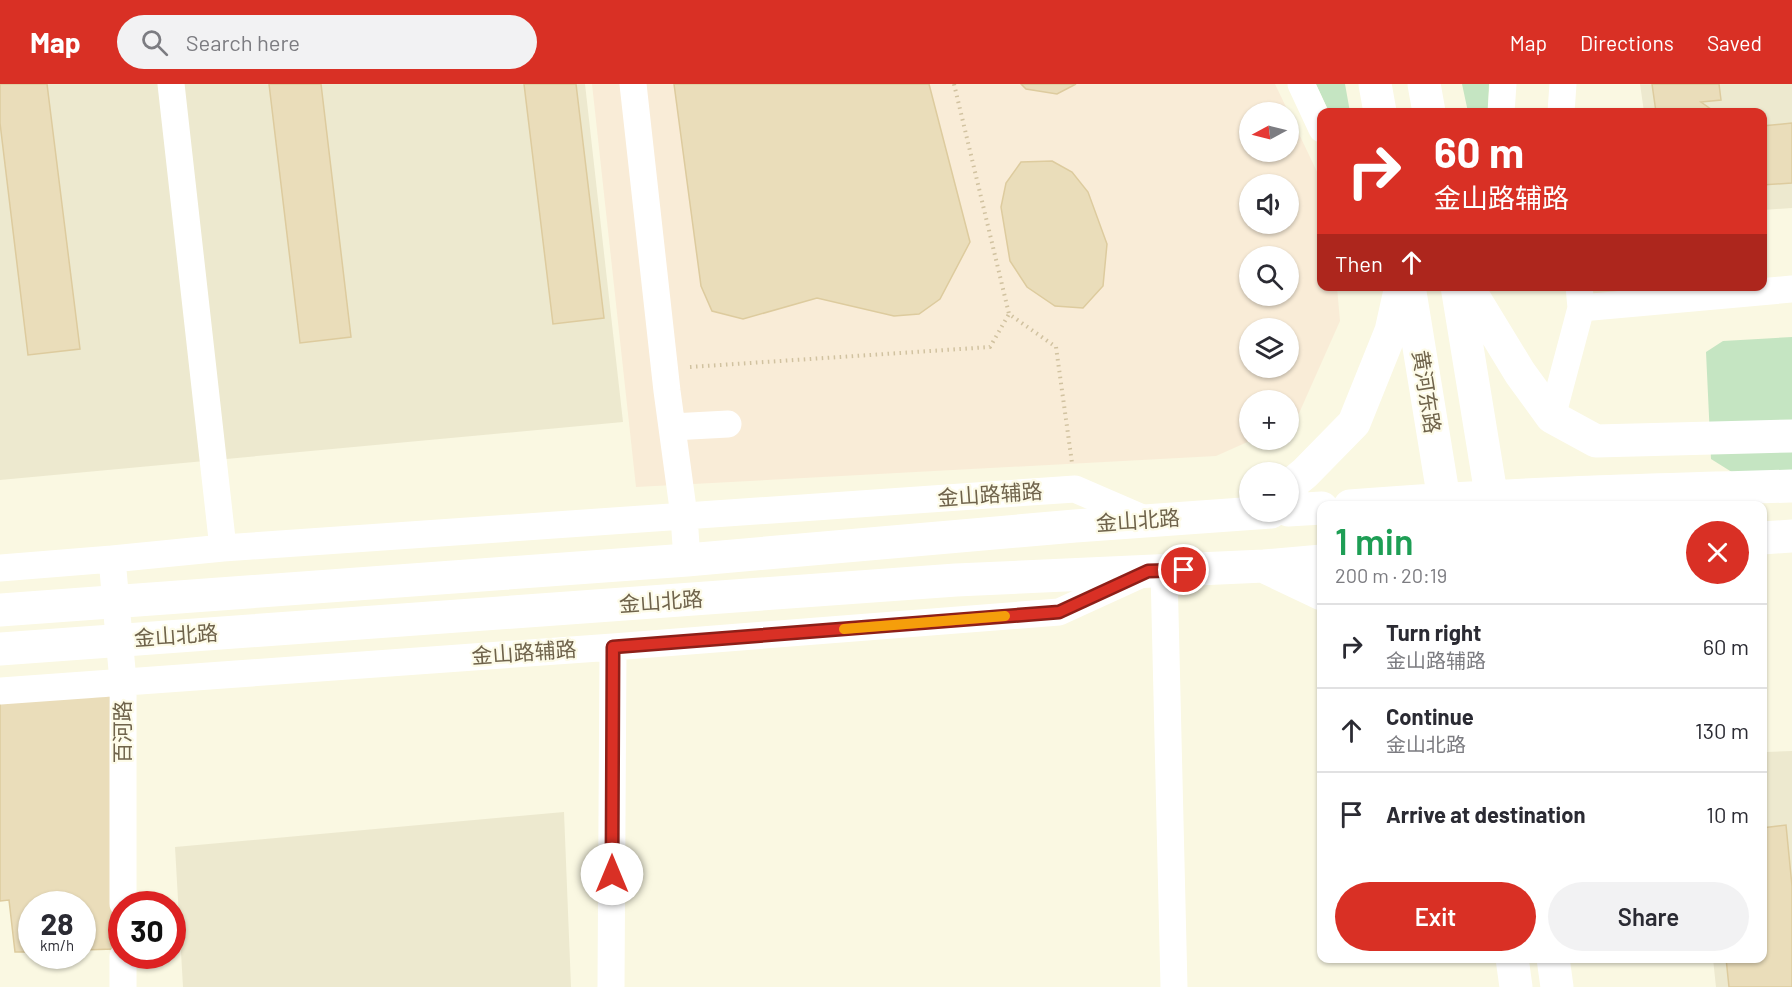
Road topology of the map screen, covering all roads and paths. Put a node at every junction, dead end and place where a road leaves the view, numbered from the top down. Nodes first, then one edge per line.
1 (171, 84) edge
2 (633, 84) edge
3 (954, 84) edge
4 (1301, 84) edge
5 (1375, 84) edge
6 (1424, 84) edge
7 (1503, 84) edge
8 (1563, 84) edge
9 (1379, 108) edge
10 (1428, 108) edge
11 (1501, 108) edge
12 (1561, 108) edge
13 (1317, 118) edge
14 (1792, 289) edge
15 (1767, 290) edge
16 (1400, 291) edge
17 (1410, 291) edge
18 (1458, 291) edge
19 (1470, 291) edge
20 (1739, 291) edge
21 (1580, 297) edge
22 (1009, 314) junction
23 (665, 369) junction
24 (1552, 417) junction
25 (728, 424) dead end
26 (672, 428) junction
27 (1792, 436) edge
28 (1299, 478) edge
29 (1792, 486) edge
30 (1075, 489) junction
31 (1445, 501) edge
32 (1492, 501) edge
33 (1317, 508) edge
34 (1299, 509) edge
35 (1239, 513) edge
36 (684, 516) junction
37 (1149, 520) junction
38 (1792, 536) edge
39 (1767, 538) edge
40 (222, 548) junction
41 (112, 559) junction
42 (687, 560) junction
43 (1317, 561) edge
44 (1264, 566) junction
45 (0, 568) edge
46 (1156, 571) junction
47 (1317, 592) edge
48 (116, 601) junction
49 (0, 610) edge
50 (120, 640) junction
51 (613, 647) junction
52 (0, 649) edge
53 (123, 681) junction
54 (0, 691) edge
55 (123, 891) edge
56 (1513, 963) edge
57 (1554, 963) edge
58 (123, 969) edge
59 (123, 987) edge
60 (611, 987) edge
61 (1174, 987) edge
62 (1516, 987) edge
63 (1557, 987) edge

1 - 40 street
2 - 23 street
3 - 22 path
4 - 13 street
5 - 9 main road
6 - 10 main road
7 - 11 street
8 - 12 street
14 - 15 street
16 - 28 main road
17 - 31 main road, 黄河东路
18 - 32 main road
19 - 24 main road
20 - 21 street
21 - 24 street
22 - 23 path
22 - 30 path
23 - 26 street
24 - 27 main road
25 - 26 street
26 - 36 street
29 - 32 main road
30 - 36 street, 金山路辅路
30 - 37 street, 金山路辅路
33 - 34 main road, 金山北路
35 - 37 main road, 金山北路
36 - 40 street, 金山路辅路
36 - 42 street
37 - 42 main road, 金山北路
38 - 39 main road
40 - 41 street, 金山路辅路
41 - 45 street, 金山路辅路
41 - 48 street, 百河路
42 - 48 main road, 金山北路
43 - 44 main road, 金山北路
44 - 46 main road, 金山北路
44 - 47 main road
46 - 50 main road, 金山北路
46 - 51 street, 金山路辅路
46 - 61 street
48 - 49 main road, 金山北路
48 - 50 street, 百河路
50 - 52 main road, 金山北路
50 - 53 street, 百河路
51 - 53 street, 金山路辅路
51 - 60 street
53 - 54 street, 金山路辅路
53 - 55 street, 百河路
56 - 62 main road
57 - 63 main road
58 - 59 street

